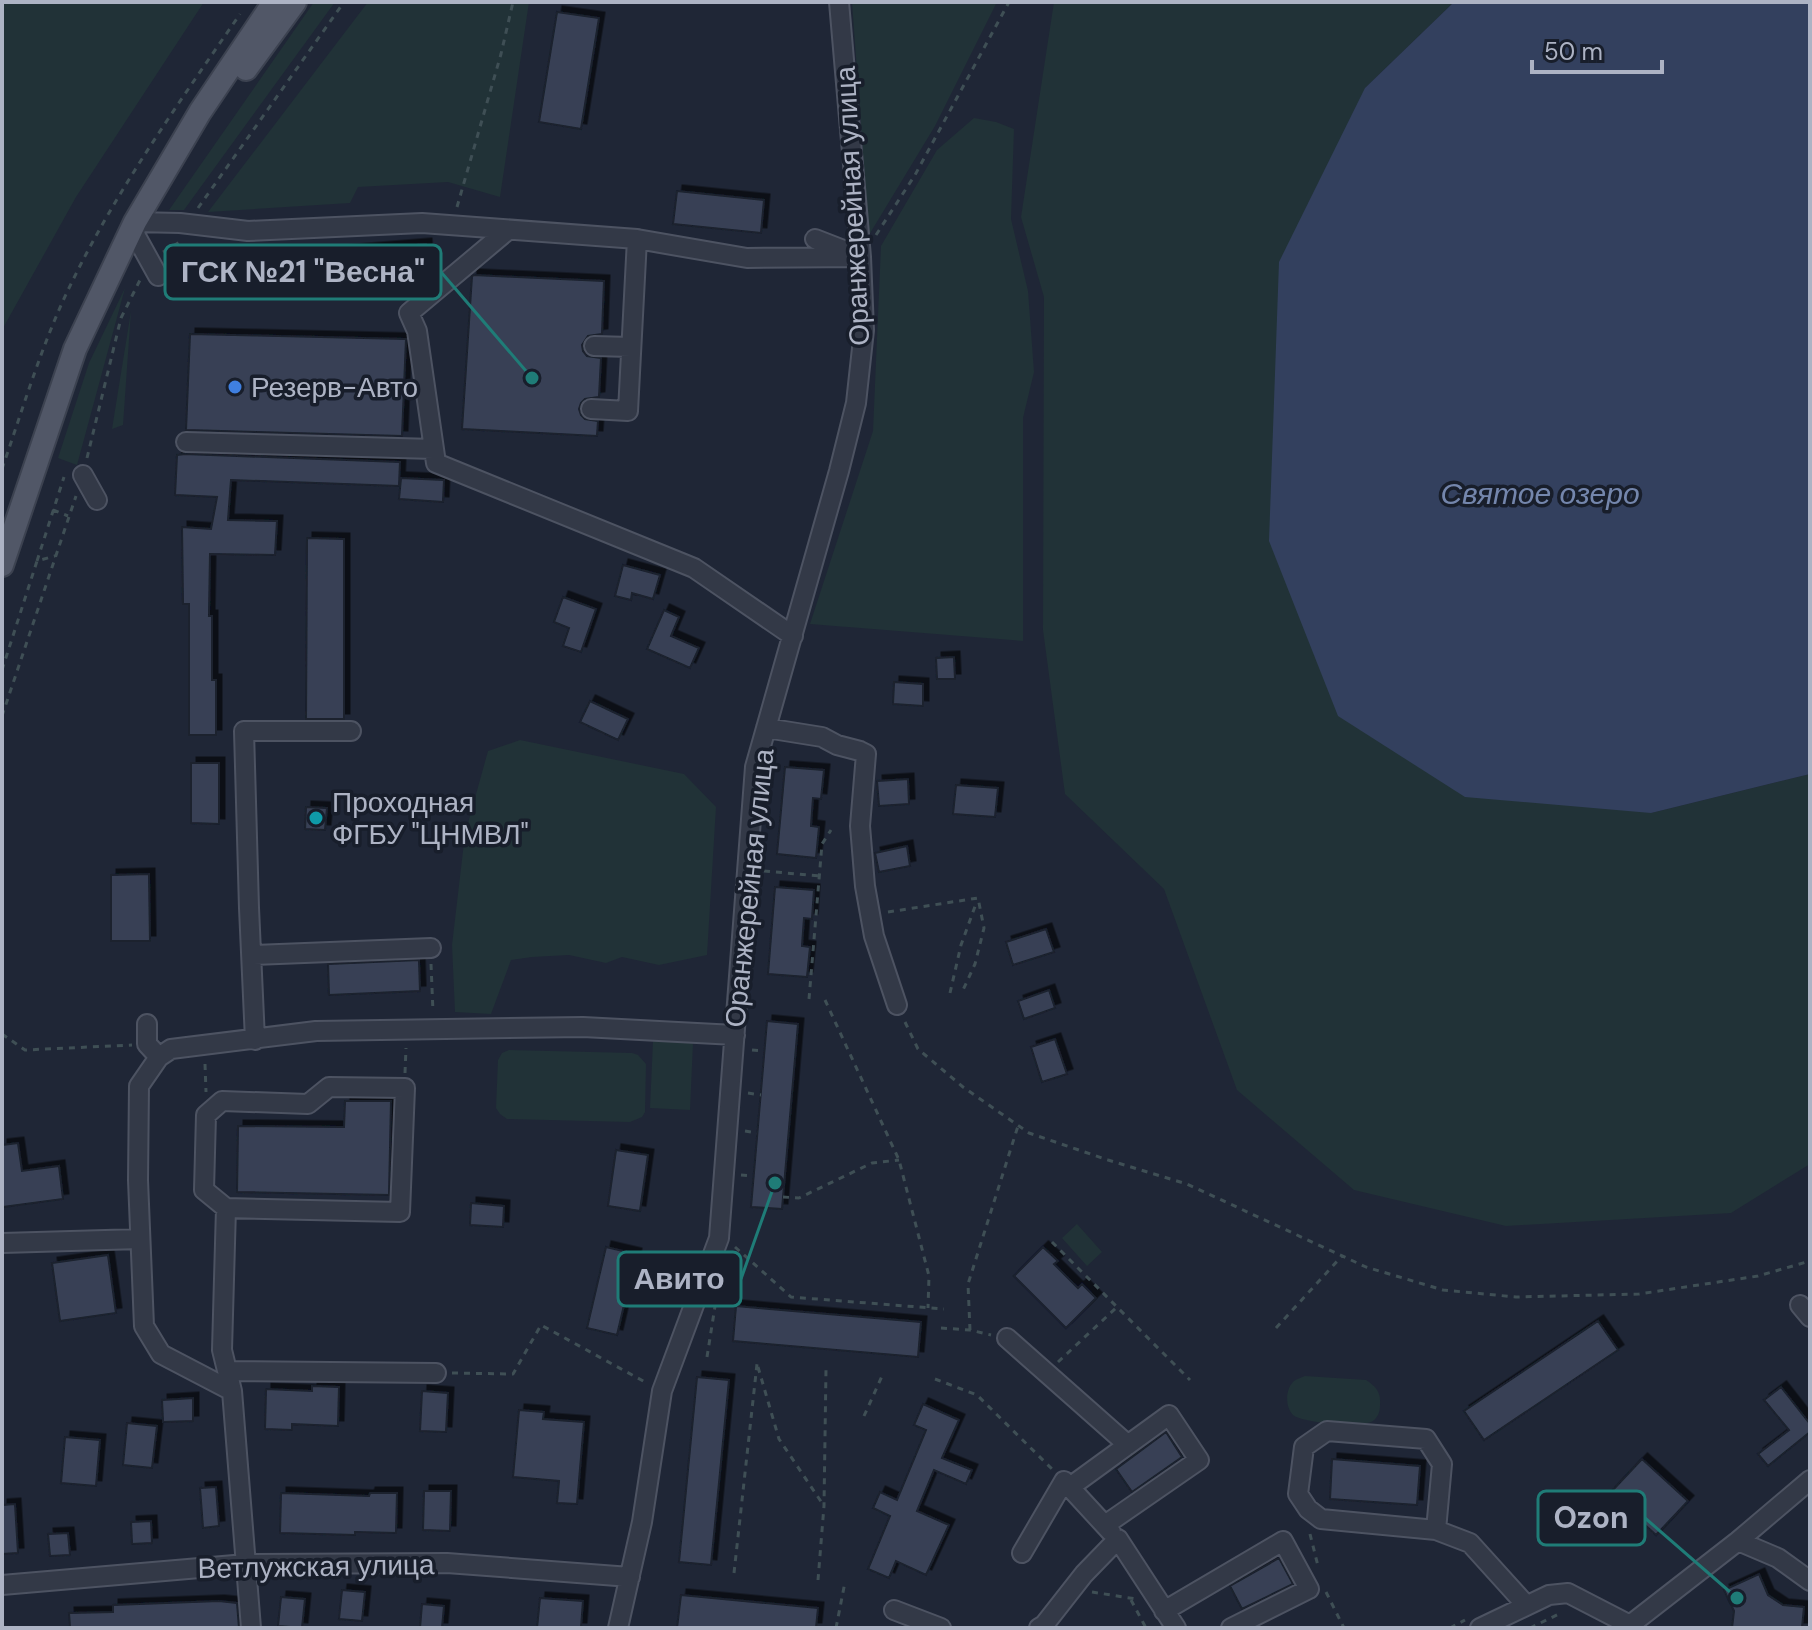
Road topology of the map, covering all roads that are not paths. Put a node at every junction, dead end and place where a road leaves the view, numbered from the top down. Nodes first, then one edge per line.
1 (274, 2) edge
2 (295, 2) edge
3 (839, 2) edge
4 (134, 225) junction
5 (508, 230) junction
6 (637, 239) junction
7 (815, 239) dead end
8 (861, 257) junction
9 (154, 269) road end
10 (594, 346) dead end
11 (631, 347) junction
12 (591, 409) dead end
13 (186, 442) dead end
14 (434, 449) junction
15 (75, 472) road end
16 (97, 500) dead end
17 (4, 552) edge
18 (793, 636) junction
19 (766, 728) junction
20 (351, 731) dead end
21 (431, 948) road end
22 (252, 955) junction
23 (897, 1005) road end
24 (147, 1024) dead end
25 (735, 1035) junction
26 (255, 1040) junction
27 (153, 1051) junction
28 (226, 1208) junction
29 (140, 1239) junction
30 (2, 1243) edge
31 (1007, 1338) road end
32 (227, 1371) junction
33 (436, 1373) road end
34 (232, 1391) junction
35 (1128, 1445) junction
36 (1810, 1480) edge
37 (1067, 1484) junction
38 (1436, 1530) junction
39 (1112, 1532) junction
40 (1738, 1541) junction
41 (1022, 1553) dead end
42 (246, 1564) junction
43 (630, 1577) junction
44 (1810, 1581) edge
45 (2, 1585) edge
46 (1526, 1605) junction
47 (1162, 1607) junction
48 (894, 1610) dead end
49 (1631, 1627) edge
50 (251, 1628) edge
51 (618, 1628) edge
52 (941, 1628) edge
53 (1039, 1628) edge
54 (1176, 1628) edge
55 (1231, 1628) edge
56 (1480, 1628) edge

1 - 4 main road
2 - 4 main road
3 - 8 street, Оранжерейная улица
4 - 5 street
4 - 9 street
4 - 17 main road
5 - 6 street
5 - 14 street
6 - 8 street
6 - 11 street
7 - 8 street
8 - 18 street, Оранжерейная улица
10 - 11 street
11 - 12 street
13 - 14 street
14 - 18 street
15 - 16 street
18 - 19 street, Оранжерейная улица
19 - 23 street
19 - 25 street, Оранжерейная улица
20 - 22 street
21 - 22 street
22 - 26 street
24 - 27 street
25 - 26 street
25 - 43 street, Оранжерейная улица
26 - 27 street
27 - 29 street
28 - 28 street
28 - 32 street
29 - 30 street
29 - 34 street
31 - 35 street
32 - 33 street
32 - 34 street
34 - 42 street
35 - 37 street
35 - 39 street
36 - 40 street
37 - 39 street
37 - 41 street
38 - 38 street
38 - 46 street
39 - 47 street
39 - 53 street
40 - 44 street
40 - 49 street
42 - 43 street, Ветлужская улица
42 - 45 street, Ветлужская улица
42 - 50 street
43 - 51 street, Оранжерейная улица
46 - 49 street
46 - 56 street
47 - 54 street
47 - 55 street
48 - 52 street

